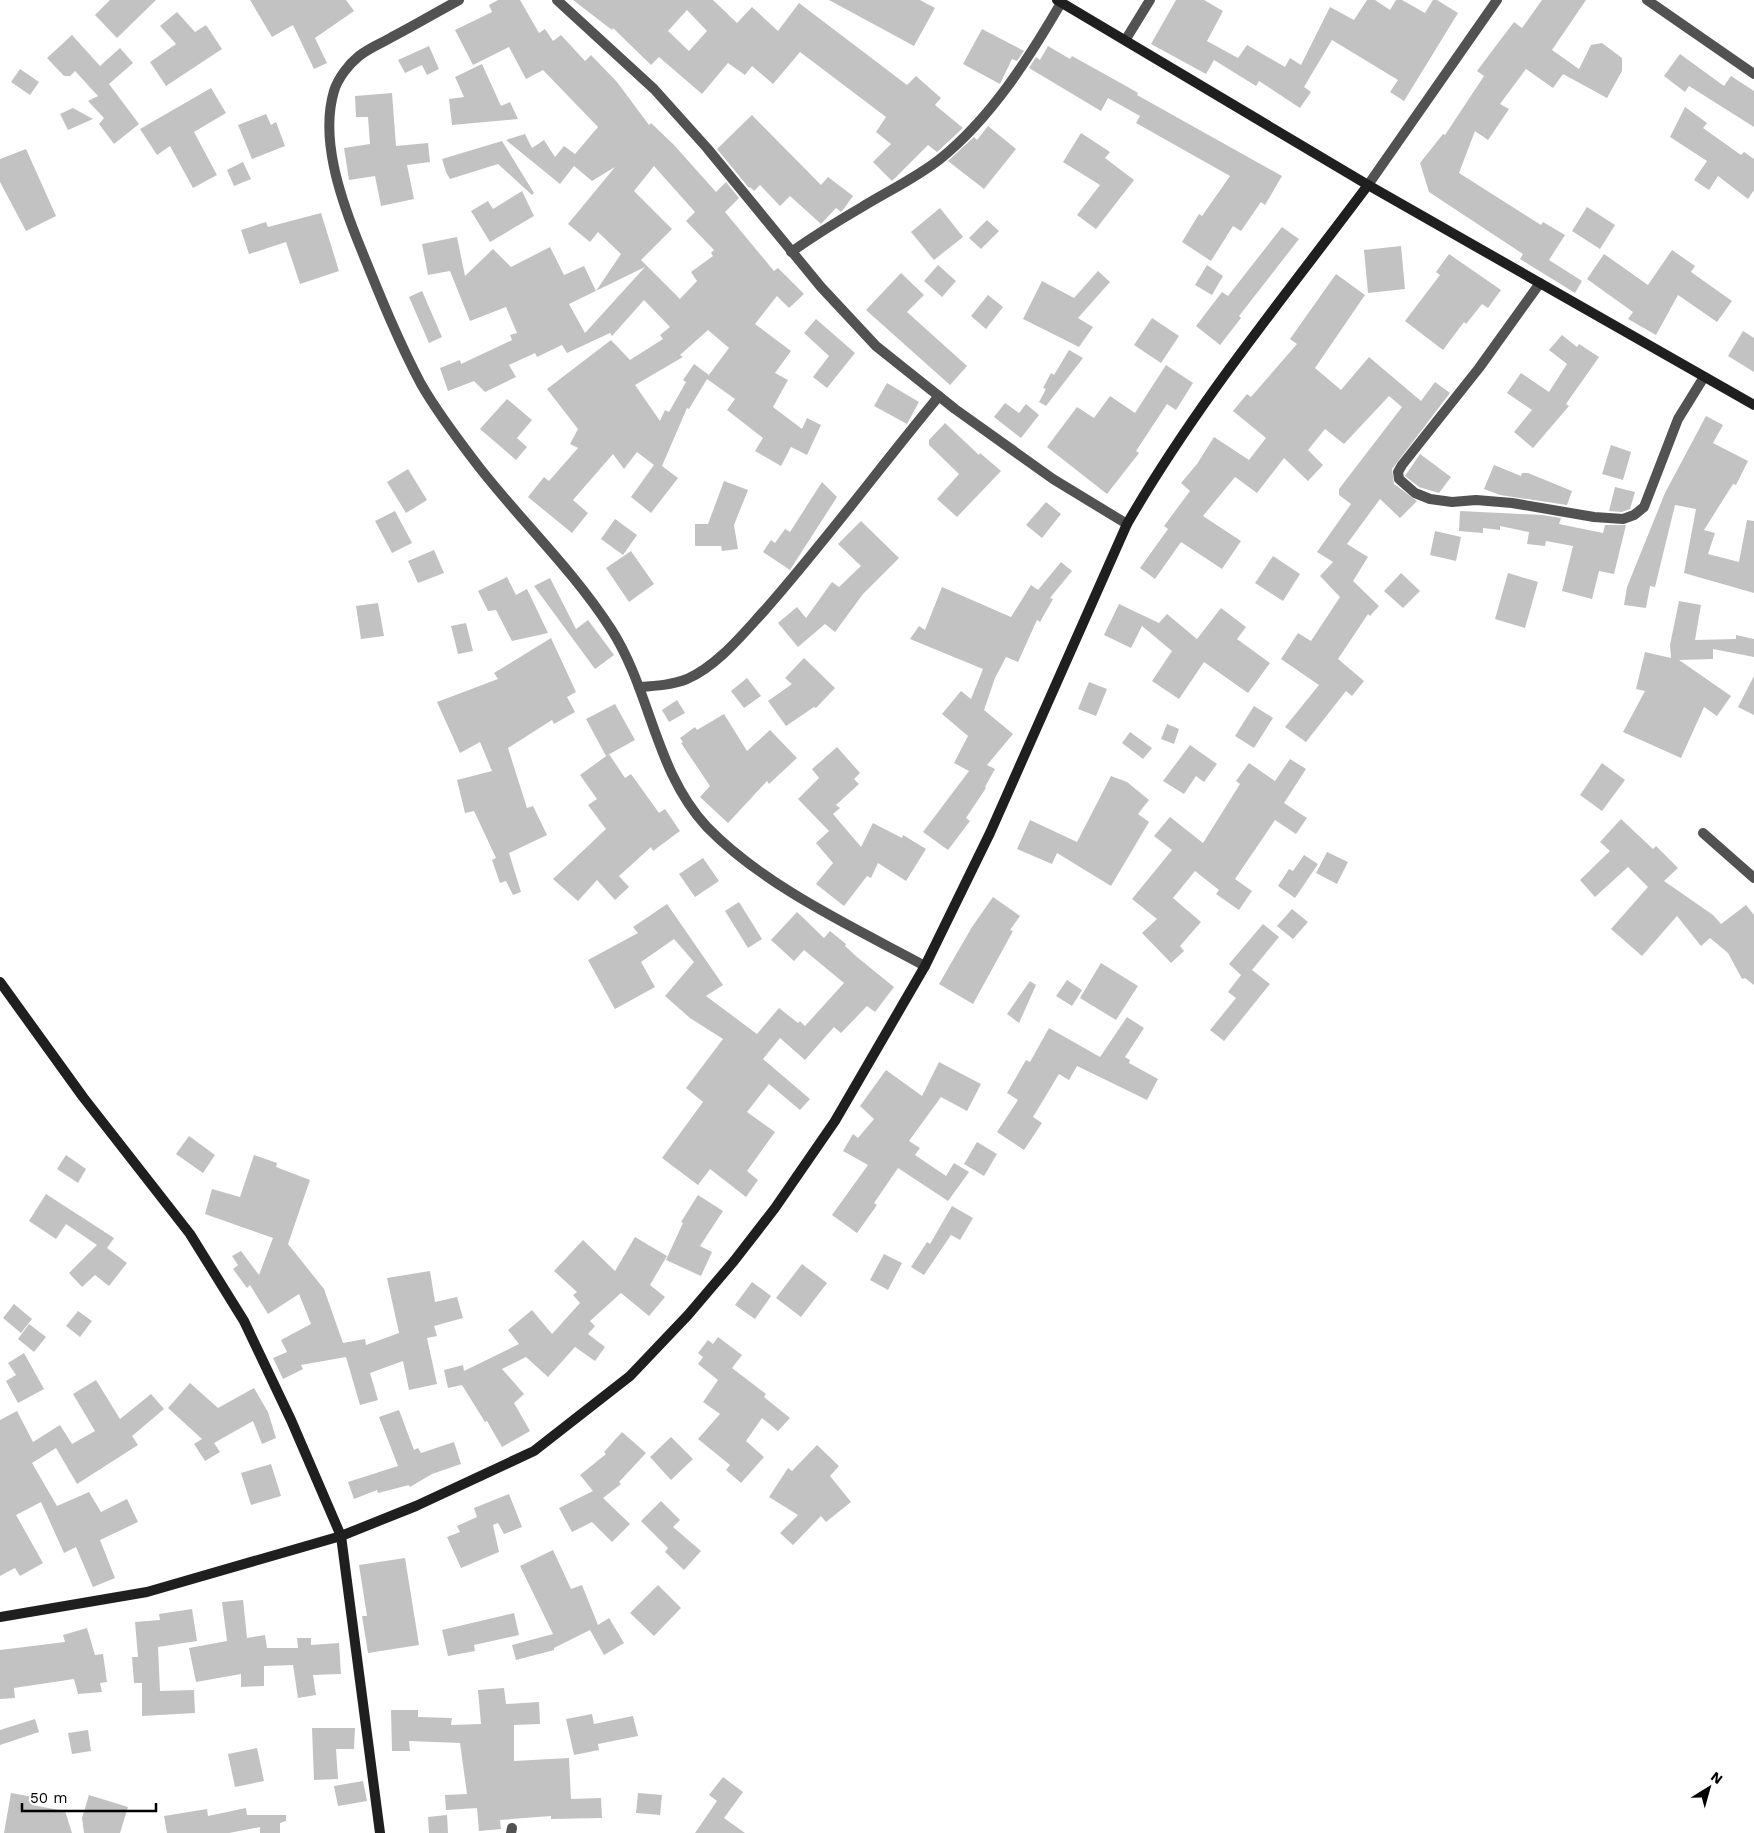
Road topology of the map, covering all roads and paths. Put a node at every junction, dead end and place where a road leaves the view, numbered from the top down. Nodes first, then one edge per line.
1 (459, 0) edge
2 (557, 0) edge
3 (1150, 0) edge
4 (1497, 0) edge
5 (1647, 0) edge
6 (1059, 1) edge
7 (1126, 39) junction
8 (1754, 74) edge
9 (1368, 185) junction
10 (791, 252) junction
11 (1540, 283) junction
12 (1704, 376) junction
13 (939, 396) junction
14 (1754, 405) edge
15 (1127, 524) junction
16 (639, 687) junction
17 (1703, 833) dead end
18 (1754, 878) edge
19 (925, 966) junction
20 (0, 982) edge
21 (341, 1536) junction
22 (0, 1617) edge
23 (380, 1833) edge

1 - 16 street
2 - 10 street
3 - 7 street
4 - 9 street
5 - 8 street
6 - 7 street
6 - 10 street
7 - 9 street
9 - 11 street
9 - 15 street
10 - 13 street
11 - 12 street
11 - 12 street
12 - 14 street
13 - 15 street
13 - 16 street
15 - 19 street
16 - 19 street
17 - 18 street
19 - 21 street
20 - 21 street
21 - 22 street
21 - 23 street

